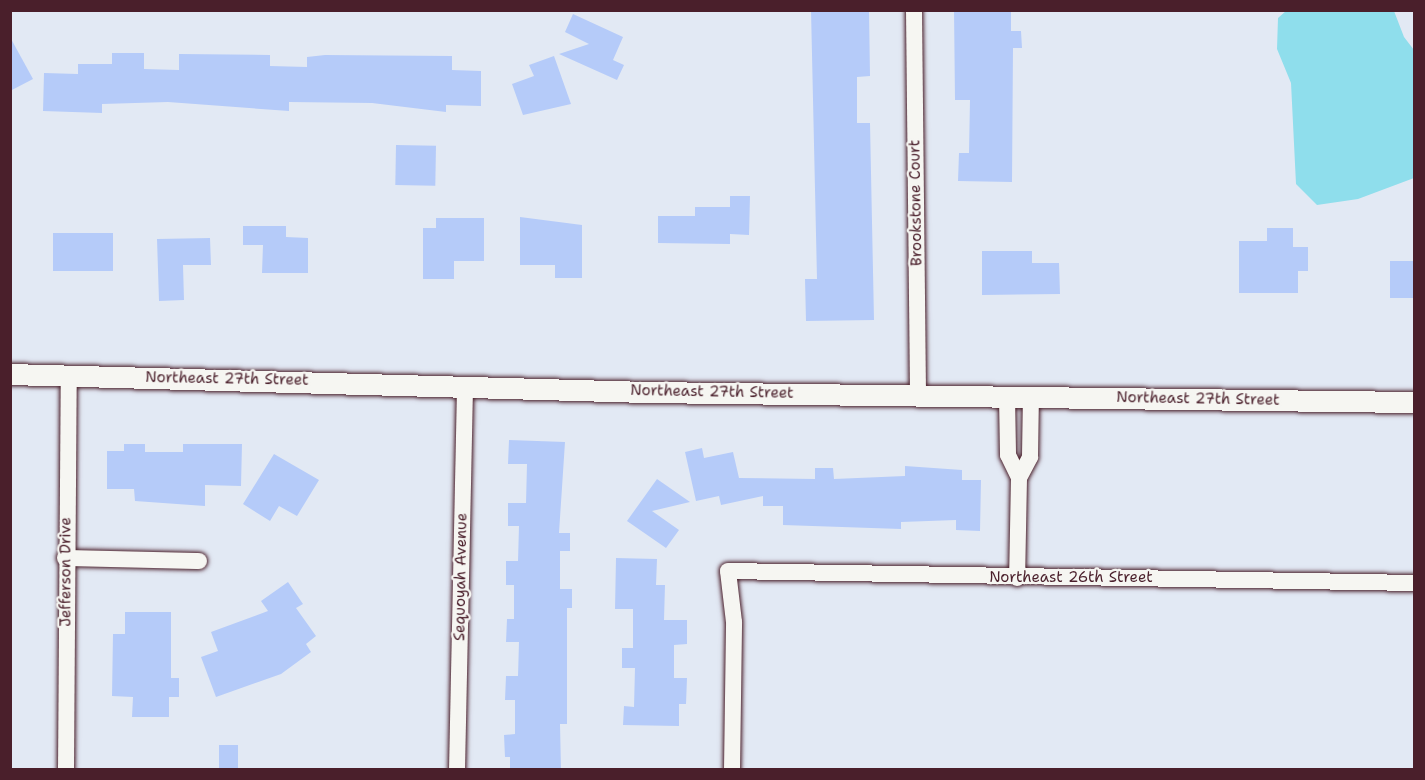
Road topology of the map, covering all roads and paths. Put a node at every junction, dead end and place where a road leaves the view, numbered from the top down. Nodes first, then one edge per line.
1 (914, 10) edge
2 (10, 374) edge
3 (69, 375) junction
4 (465, 385) junction
5 (918, 395) junction
6 (1007, 396) junction
7 (1031, 396) junction
8 (1414, 402) edge
9 (1019, 478) junction
10 (65, 558) junction
11 (199, 561) dead end
12 (1017, 578) junction
13 (1414, 583) edge
14 (66, 770) edge
15 (457, 770) edge
16 (732, 770) edge

1 - 5 street, Brookstone Court
2 - 3 street, Northeast 27th Street
3 - 4 street, Northeast 27th Street
3 - 10 street, Jefferson Drive
4 - 5 street, Northeast 27th Street
4 - 15 street, Sequoyah Avenue
5 - 6 street, Northeast 27th Street
6 - 7 street, Northeast 27th Street
6 - 9 street
7 - 8 street, Northeast 27th Street
7 - 9 street
9 - 12 street
10 - 11 street
10 - 14 street, Jefferson Drive
12 - 13 street, Northeast 26th Street
12 - 16 street, Northeast 26th Street

